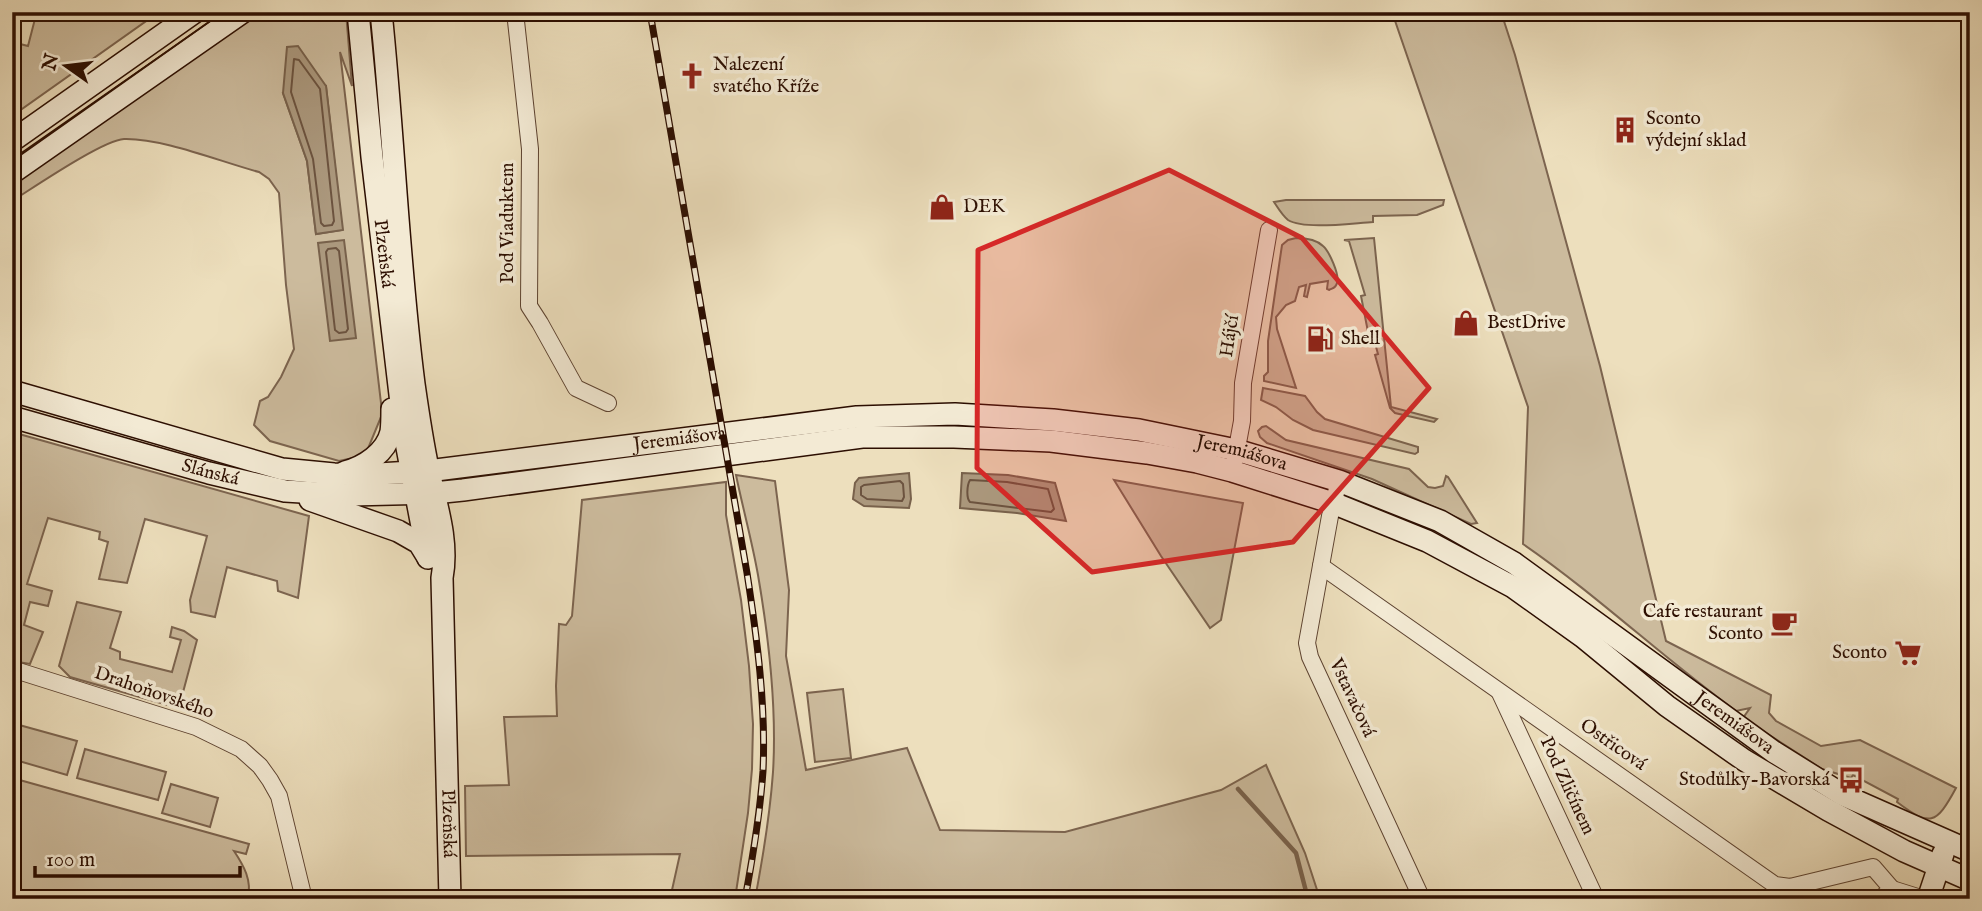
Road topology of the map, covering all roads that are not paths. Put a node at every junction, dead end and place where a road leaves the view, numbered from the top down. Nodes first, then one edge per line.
1 (243, 12) edge
2 (358, 12) edge
3 (381, 12) edge
4 (515, 12) edge
5 (181, 16) edge
6 (191, 48) junction
7 (12, 141) edge
8 (12, 173) edge
9 (1269, 230) dead end
10 (394, 348) junction
11 (12, 391) edge
12 (608, 403) dead end
13 (12, 417) edge
14 (1236, 450) junction
15 (420, 471) junction
16 (1232, 471) junction
17 (334, 474) junction
18 (1339, 481) junction
19 (285, 491) junction
20 (425, 493) junction
21 (1333, 503) junction
22 (428, 558) junction
23 (1321, 566) junction
24 (442, 578) junction
25 (12, 669) edge
26 (1499, 691) junction
27 (1947, 843) junction
28 (1970, 851) edge
29 (1939, 867) junction
30 (1970, 880) edge
31 (1886, 894) edge
32 (304, 899) edge
33 (450, 899) edge
34 (1422, 899) edge
35 (1596, 899) edge
36 (1926, 899) edge

1 - 6 main road
2 - 10 main road, Plzeňská
3 - 15 main road, Plzeňská
4 - 12 street, Pod Viaduktem
5 - 6 street
5 - 7 main road
6 - 8 main road
9 - 14 street, Hájčí
10 - 15 main road, Plzeňská
10 - 17 main road
11 - 17 main road, Slánská
13 - 19 main road, Slánská
14 - 15 main road, Jeremiášova
14 - 16 street, Hájčí
14 - 18 main road, Jeremiášova
15 - 17 main road, Slánská
15 - 20 main road, Plzeňská
16 - 20 main road, Jeremiášova
16 - 21 main road, Jeremiášova
18 - 21 street, Vstavačová
18 - 27 main road, Jeremiášova
19 - 20 main road, Slánská
19 - 22 main road
20 - 22 main road, Plzeňská
20 - 24 main road, Plzeňská
21 - 23 street, Vstavačová
21 - 29 main road, Jeremiášova
22 - 24 main road, Plzeňská
23 - 26 street, Ostřicová
23 - 34 street, Vstavačová
24 - 33 main road, Plzeňská
25 - 32 street, Drahoňovského
26 - 31 street, Ostřicová
26 - 35 street, Pod Zličínem
27 - 28 main road, Jeremiášova
27 - 29 main road
29 - 30 main road, Jeremiášova
29 - 36 main road
31 - 36 street

